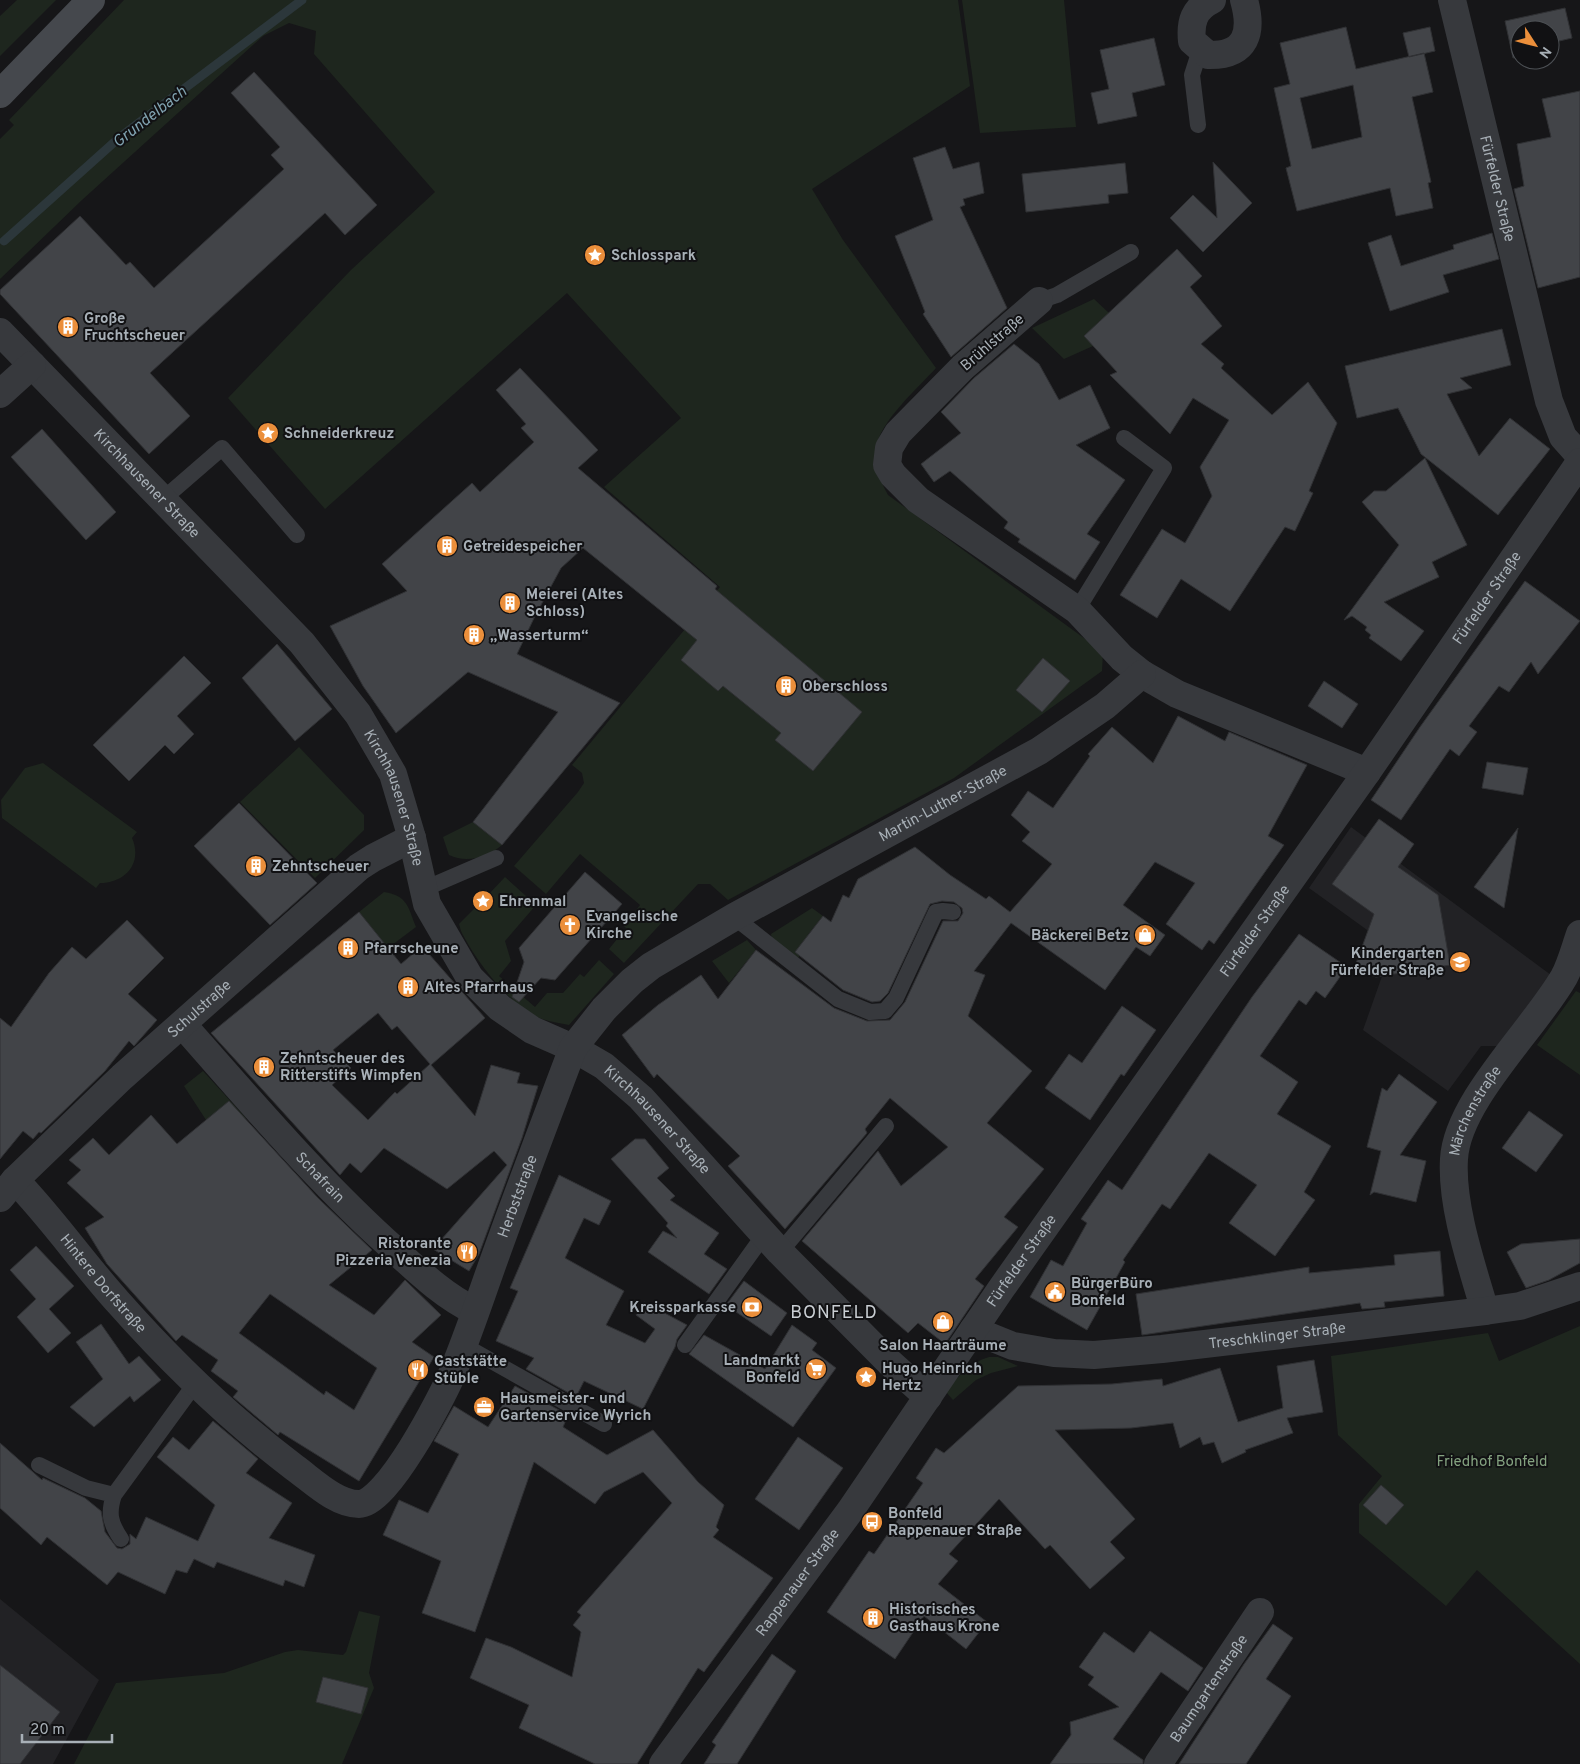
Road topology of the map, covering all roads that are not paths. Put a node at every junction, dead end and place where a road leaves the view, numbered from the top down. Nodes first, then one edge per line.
1 (91, 0) edge
2 (1212, 0) edge
3 (1244, 0) edge
4 (1452, 0) edge
5 (1200, 50) junction
6 (0, 94) edge
7 (1198, 125) dead end
8 (1131, 252) dead end
9 (1039, 301) joint
10 (0, 332) edge
11 (32, 365) junction
12 (0, 394) edge
13 (1124, 438) dead end
14 (1580, 456) edge
15 (1580, 462) edge
16 (162, 500) junction
17 (297, 535) dead end
18 (1077, 610) junction
19 (1142, 674) junction
20 (1367, 772) junction
21 (412, 838) junction
22 (496, 858) dead end
23 (424, 889) junction
24 (953, 912) dead end
25 (734, 917) junction
26 (1580, 934) edge
27 (183, 1025) junction
28 (573, 1048) junction
29 (886, 1126) dead end
30 (8, 1189) edge
31 (772, 1244) junction
32 (1580, 1286) edge
33 (475, 1311) junction
34 (1485, 1311) junction
35 (973, 1330) junction
36 (463, 1345) junction
37 (685, 1345) dead end
38 (195, 1384) junction
39 (928, 1397) junction
40 (604, 1424) dead end
41 (39, 1465) dead end
42 (114, 1495) junction
43 (371, 1502) joint
44 (121, 1539) dead end
45 (1260, 1612) dead end
46 (664, 1764) edge
47 (1158, 1764) edge

1 - 6 main road
2 - 5 street
3 - 5 street
4 - 14 street, Fürfelder Straße
5 - 7 lane
8 - 9 lane, Brühlstraße
9 - 18 street, Brühlstraße
10 - 11 street, Kirchhausener Straße
11 - 12 street
11 - 16 street, Kirchhausener Straße
13 - 18 lane
15 - 20 street, Fürfelder Straße
16 - 17 lane
16 - 21 street, Kirchhausener Straße
18 - 19 street
19 - 20 street
19 - 25 street, Martin-Luther-Straße
20 - 35 street, Fürfelder Straße
21 - 23 street, Kirchhausener Straße
21 - 27 street, Schulstraße
22 - 23 lane
23 - 28 street, Kirchhausener Straße
24 - 25 lane
25 - 28 street, Martin-Luther-Straße
26 - 34 street, Märchenstraße
27 - 30 street, Schulstraße
27 - 33 street, Schafrain
28 - 31 street, Kirchhausener Straße
28 - 33 street, Herbststraße
29 - 31 lane
30 - 38 street, Hintere Dorfstraße
31 - 37 lane
31 - 39 street, Kirchhausener Straße
32 - 34 street, Treschklinger Straße
33 - 36 street, Herbststraße
34 - 35 street, Treschklinger Straße
35 - 39 street, Fürfelder Straße
36 - 40 lane
36 - 43 street, Herbststraße
38 - 42 lane
38 - 43 street, Hintere Dorfstraße
39 - 46 street, Rappenauer Straße
41 - 42 lane
42 - 44 lane
45 - 47 street, Baumgartenstraße

